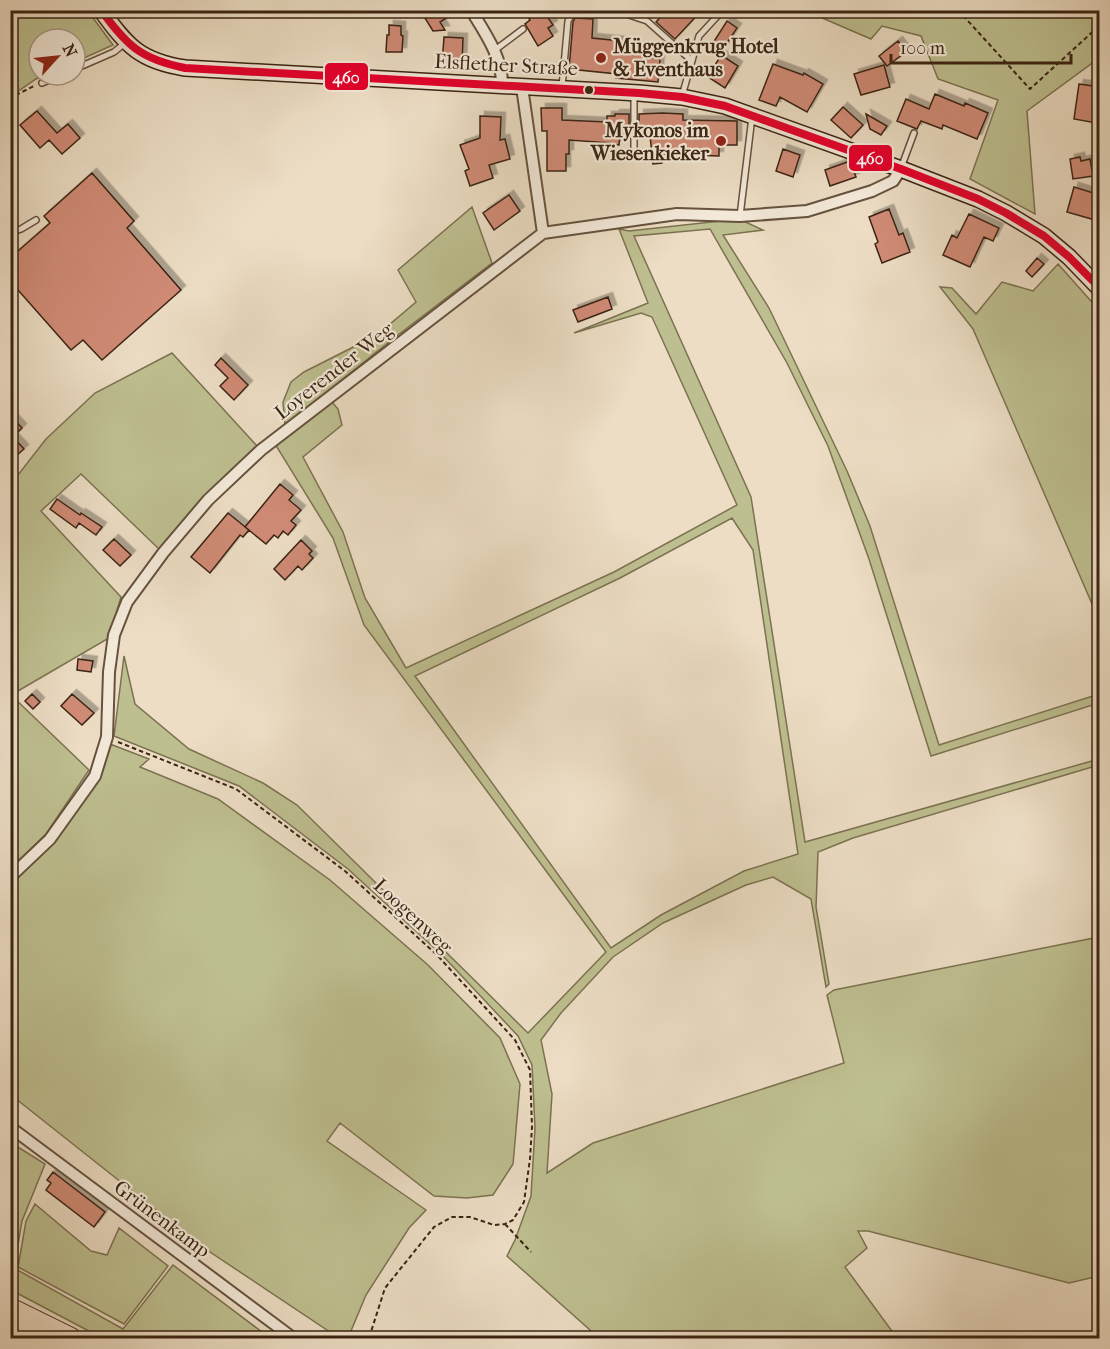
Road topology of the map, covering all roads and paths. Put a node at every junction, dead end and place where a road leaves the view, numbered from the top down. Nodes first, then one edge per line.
1 (101, 10) edge
2 (485, 10) edge
3 (576, 10) edge
4 (614, 10) edge
5 (723, 10) edge
6 (958, 10) edge
7 (474, 15) edge
8 (1100, 25) edge
9 (523, 29) dead end
10 (126, 42) junction
11 (495, 50) junction
12 (692, 61) junction
13 (87, 64) edge
14 (502, 86) junction
15 (33, 87) edge
16 (522, 87) junction
17 (562, 89) junction
18 (634, 93) junction
19 (682, 97) junction
20 (10, 99) edge
21 (752, 115) junction
22 (914, 133) dead end
23 (634, 153) dead end
24 (901, 169) junction
25 (740, 216) junction
26 (36, 220) dead end
27 (10, 233) edge
28 (543, 233) junction
29 (1100, 289) edge
30 (107, 737) junction
31 (10, 877) edge
32 (10, 1127) edge
33 (505, 1224) junction
34 (531, 1251) dead end
35 (10, 1308) edge
36 (10, 1330) edge
37 (27, 1338) edge
38 (71, 1338) edge
39 (293, 1338) edge
40 (369, 1338) edge

1 - 10 main road, Elsflether Straße
2 - 7 street
3 - 17 lane
4 - 12 lane
5 - 12 lane
6 - 8 path
7 - 11 street
9 - 11 lane
10 - 13 lane
10 - 14 main road, Elsflether Straße
11 - 14 street
12 - 19 lane
14 - 16 main road, Elsflether Straße
15 - 20 path
16 - 17 main road, Elsflether Straße
16 - 28 street
17 - 18 main road, Elsflether Straße
18 - 19 main road, Elsflether Straße
18 - 23 lane
19 - 21 main road, Elsflether Straße
21 - 24 main road, Elsflether Straße
21 - 25 lane
22 - 24 lane
24 - 25 street, Loyerender Weg
24 - 29 main road, Elsflether Straße
25 - 28 street, Loyerender Weg
26 - 27 lane
28 - 30 street, Loyerender Weg
30 - 31 street, Loyerender Weg
30 - 33 path, Loogenweg
32 - 39 street, Grünenkamp
33 - 34 path
33 - 40 path
35 - 38 highway
36 - 37 highway

